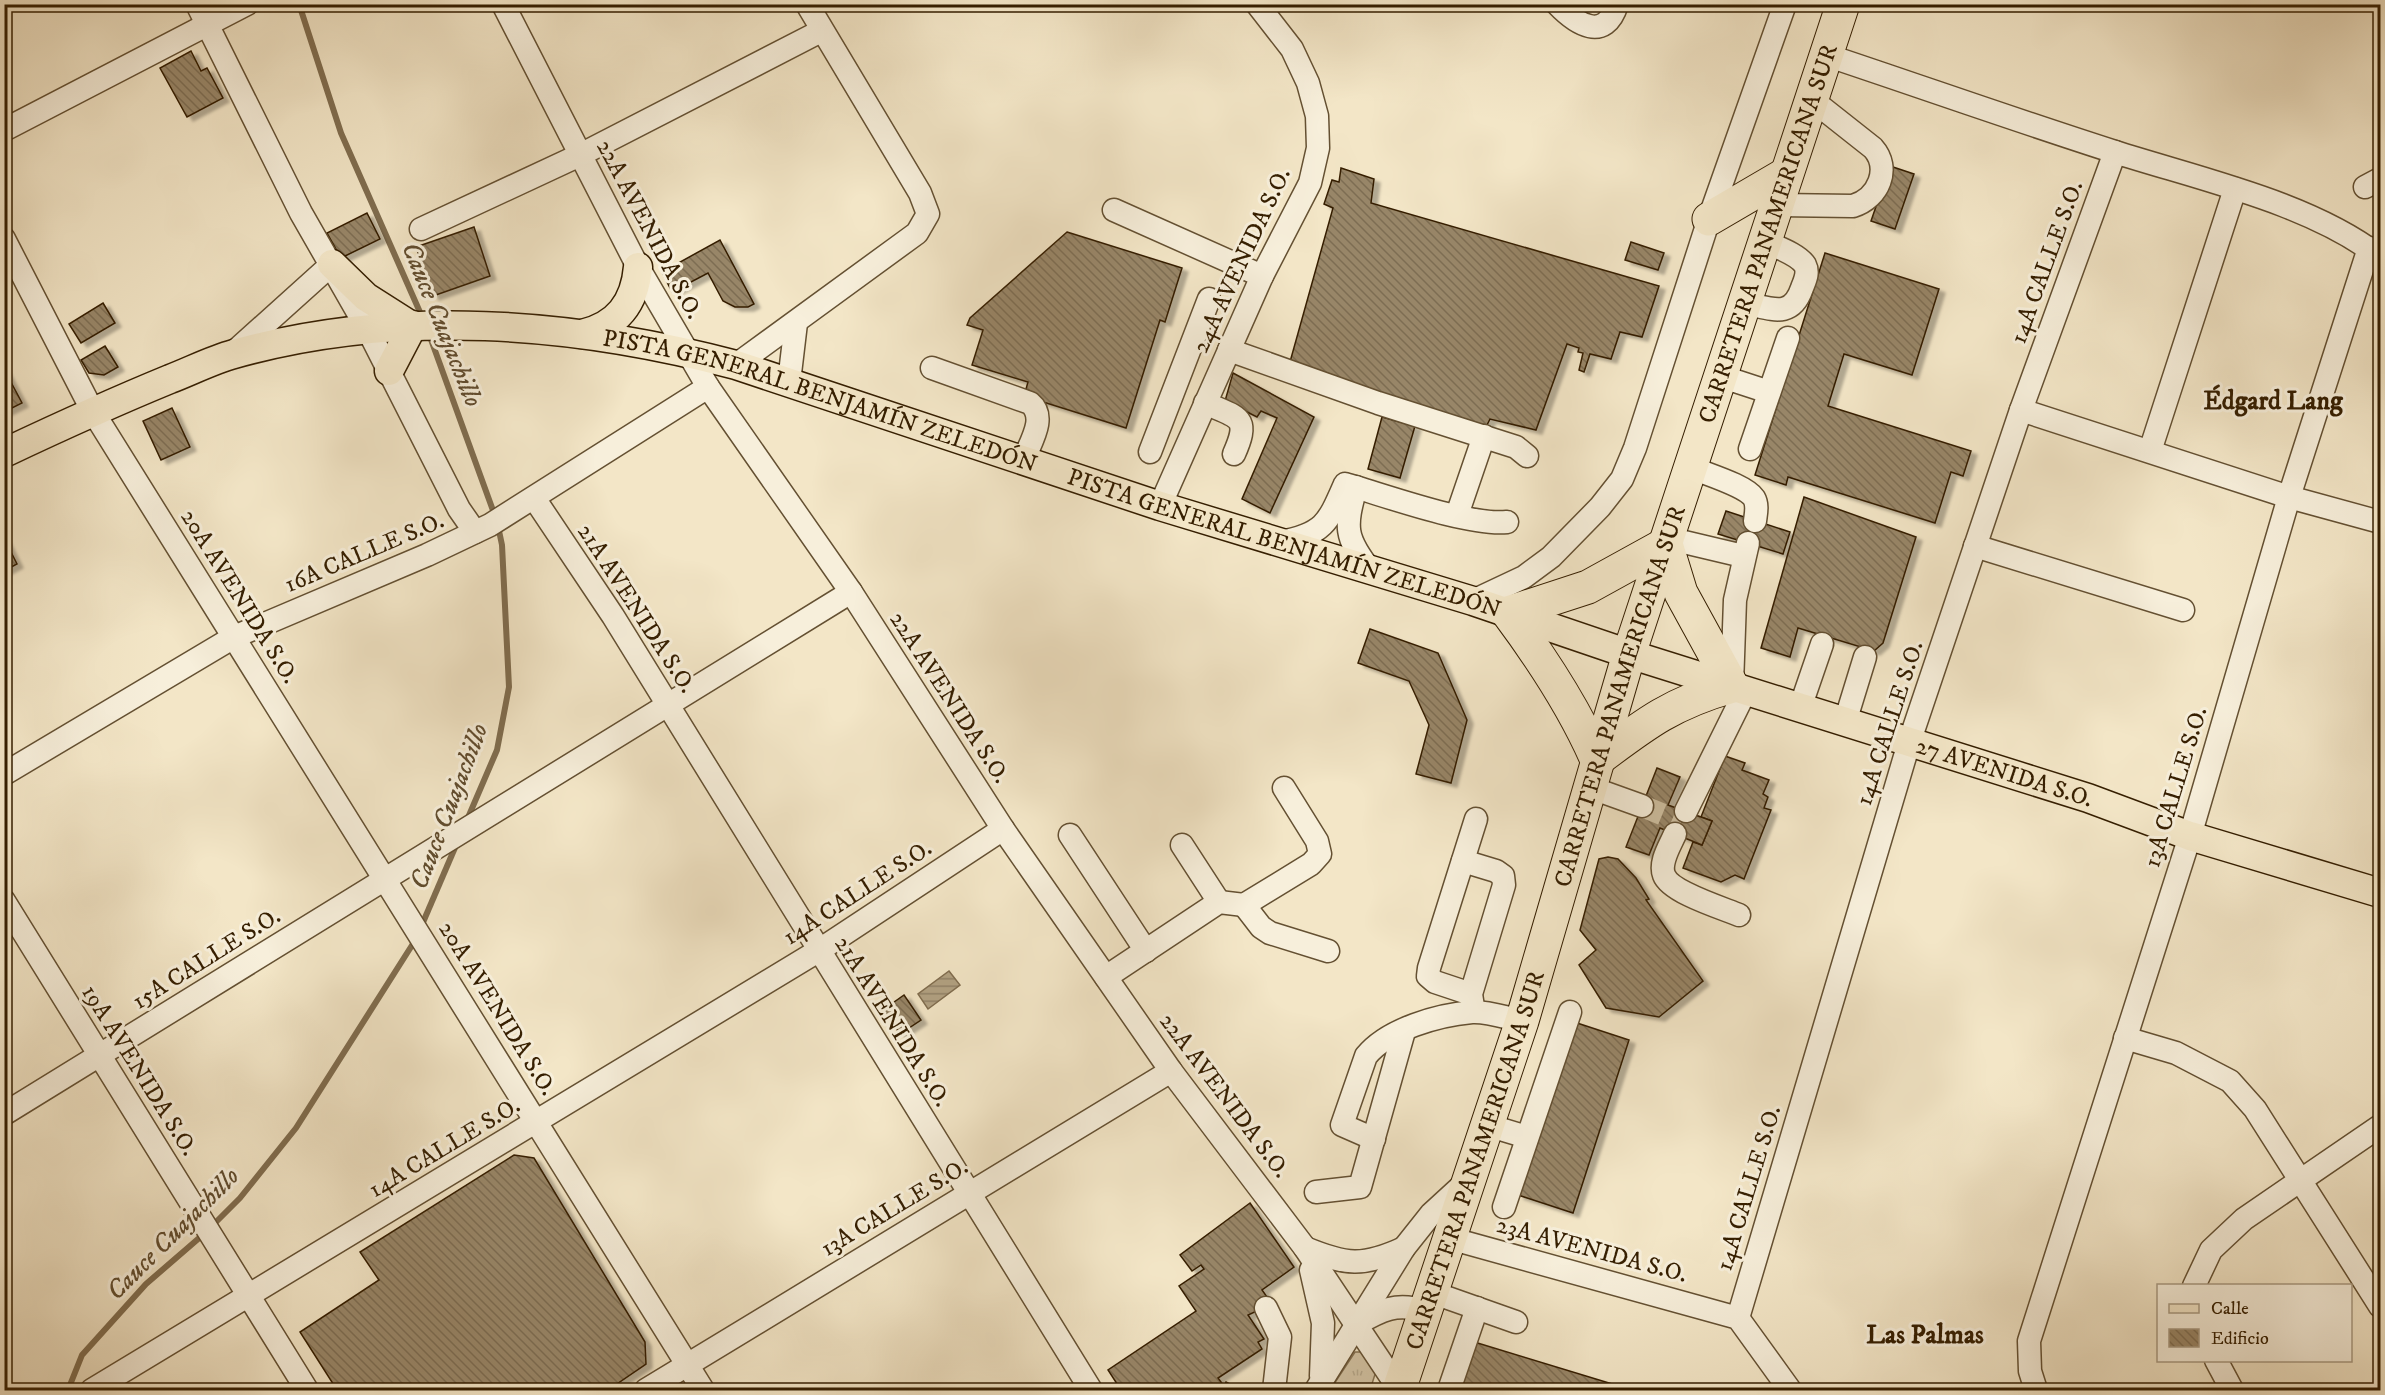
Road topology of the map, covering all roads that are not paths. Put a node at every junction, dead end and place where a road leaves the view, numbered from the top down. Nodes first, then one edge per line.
1 (197, 4) edge
2 (247, 4) edge
3 (503, 4) edge
4 (807, 4) edge
5 (1257, 4) edge
6 (1617, 4) edge
7 (1785, 4) edge
8 (1843, 4) edge
9 (1564, 12) edge
10 (208, 24) junction
11 (821, 31) junction
12 (1826, 55) junction
13 (1811, 99) junction
14 (4, 130) edge
15 (2115, 152) junction
16 (580, 155) junction
17 (1786, 174) junction
18 (2235, 189) junction
19 (1776, 205) junction
20 (1114, 210) dead end
21 (1709, 219) junction
22 (421, 229) dead end
23 (4, 239) edge
24 (1764, 241) junction
25 (2375, 252) edge
26 (332, 264) junction
27 (639, 267) junction
28 (1262, 276) junction
29 (1209, 299) dead end
30 (1744, 303) junction
31 (796, 323) junction
32 (421, 325) junction
33 (368, 330) junction
34 (582, 334) junction
35 (1788, 338) dead end
36 (1229, 350) junction
37 (685, 351) junction
38 (232, 354) junction
39 (736, 365) junction
40 (932, 368) dead end
41 (389, 371) junction
42 (1720, 376) junction
43 (789, 382) junction
44 (708, 387) junction
45 (1769, 392) junction
46 (1205, 403) junction
47 (92, 410) junction
48 (2021, 410) junction
49 (1163, 418) junction
50 (1194, 432) junction
51 (1484, 436) junction
52 (1750, 450) dead end
53 (2150, 451) junction
54 (1150, 452) dead end
55 (4, 453) edge
56 (1234, 454) dead end
57 (1527, 456) dead end
58 (1024, 459) junction
59 (1690, 467) junction
60 (1351, 485) junction
61 (2289, 497) junction
62 (534, 498) junction
63 (1160, 506) junction
64 (1457, 514) junction
65 (1755, 521) dead end
66 (1507, 522) dead end
67 (2380, 522) edge
68 (482, 529) junction
69 (1667, 541) junction
70 (1277, 543) junction
71 (1975, 546) junction
72 (1371, 571) junction
73 (850, 592) junction
74 (1473, 601) junction
75 (2183, 610) dead end
76 (1508, 613) junction
77 (234, 637) junction
78 (1822, 644) dead end
79 (1629, 654) junction
80 (1865, 657) dead end
81 (1739, 688) junction
82 (667, 705) junction
83 (1800, 708) junction
84 (1845, 722) junction
85 (1909, 743) junction
86 (1593, 773) junction
87 (4, 774) edge
88 (1284, 788) dead end
89 (1642, 806) tunnel mouth
90 (1686, 811) dead end
91 (1476, 819) dead end
92 (1003, 829) junction
93 (1675, 834) dead end
94 (1070, 835) dead end
95 (2190, 836) junction
96 (1182, 844) dead end
97 (1463, 861) junction
98 (386, 879) junction
99 (2380, 892) edge
100 (4, 901) edge
101 (1219, 902) junction
102 (1244, 905) junction
103 (1739, 915) dead end
104 (818, 951) junction
105 (1146, 951) junction
106 (1328, 951) dead end
107 (1106, 977) junction
108 (1472, 1003) junction
109 (1570, 1012) dead end
110 (1522, 1021) junction
111 (1404, 1031) junction
112 (2124, 1038) junction
113 (99, 1056) junction
114 (1171, 1071) junction
115 (4, 1114) edge
116 (537, 1121) junction
117 (1487, 1125) junction
118 (2380, 1126) edge
119 (1527, 1137) junction
120 (1374, 1139) junction
121 (1468, 1179) junction
122 (2302, 1181) junction
123 (1316, 1192) dead end
124 (970, 1193) junction
125 (1504, 1207) dead end
126 (1449, 1238) junction
127 (1305, 1248) junction
128 (1404, 1248) junction
129 (2195, 1284) edge
130 (249, 1297) junction
131 (1428, 1302) junction
132 (2380, 1306) edge
133 (1266, 1308) dead end
134 (1477, 1308) junction
135 (1738, 1318) junction
136 (1515, 1322) dead end
137 (1356, 1325) junction
138 (2217, 1362) edge
139 (687, 1365) junction
140 (1319, 1386) edge
141 (92, 1390) edge
142 (307, 1390) edge
143 (646, 1390) edge
144 (703, 1390) edge
145 (1091, 1390) edge
146 (1274, 1390) edge
147 (1399, 1390) edge
148 (1449, 1390) edge
149 (1790, 1390) edge
150 (2036, 1390) edge
151 (2232, 1390) edge

1 - 10 street
2 - 10 street
3 - 16 street, 22A AVENIDA S.O.
4 - 11 street
5 - 28 street, 24A AVENIDA S.O.
6 - 9 street
7 - 21 street
8 - 12 highway, CARRETERA PANAMERICANA SUR
10 - 14 street
10 - 26 street
11 - 16 street
11 - 31 street
12 - 13 highway, CARRETERA PANAMERICANA SUR
12 - 15 street
13 - 17 highway, CARRETERA PANAMERICANA SUR
13 - 19 street
15 - 18 street
15 - 48 street, 14A CALLE S.O.
16 - 22 street
16 - 27 street, 22A AVENIDA S.O.
17 - 19 highway, CARRETERA PANAMERICANA SUR
17 - 21 highway
18 - 25 street
18 - 53 street
19 - 24 highway, CARRETERA PANAMERICANA SUR
20 - 28 street
21 - 74 street
23 - 47 street, 20A AVENIDA S.O.
24 - 30 highway, CARRETERA PANAMERICANA SUR
24 - 30 street
25 - 61 street, 13A CALLE S.O.
26 - 32 main road
26 - 33 street
26 - 38 street
27 - 34 main road
27 - 37 street, 22A AVENIDA S.O.
28 - 36 street, 24A AVENIDA S.O.
29 - 49 street
30 - 42 highway, CARRETERA PANAMERICANA SUR
31 - 39 street
31 - 43 street
32 - 33 main road, PISTA GENERAL BENJAMÍN ZELEDÓN
32 - 34 main road, PISTA GENERAL BENJAMÍN ZELEDÓN
32 - 41 main road
33 - 38 main road, PISTA GENERAL BENJAMÍN ZELEDÓN
33 - 41 street
34 - 37 main road, PISTA GENERAL BENJAMÍN ZELEDÓN
35 - 45 street
36 - 46 street, 24A AVENIDA S.O.
36 - 51 street
37 - 39 main road, PISTA GENERAL BENJAMÍN ZELEDÓN
37 - 44 street, 22A AVENIDA S.O.
38 - 47 main road, PISTA GENERAL BENJAMÍN ZELEDÓN
39 - 43 main road, PISTA GENERAL BENJAMÍN ZELEDÓN
40 - 58 street
41 - 68 street
42 - 45 street
42 - 59 highway, CARRETERA PANAMERICANA SUR
43 - 58 main road, PISTA GENERAL BENJAMÍN ZELEDÓN
44 - 62 street, 16A CALLE S.O.
44 - 73 street, 22A AVENIDA S.O.
45 - 52 street
46 - 50 street, 24A AVENIDA S.O.
46 - 56 street
47 - 55 main road, PISTA GENERAL BENJAMÍN ZELEDÓN
47 - 77 street, 20A AVENIDA S.O.
48 - 53 street
48 - 71 street, 14A CALLE S.O.
49 - 50 street
49 - 54 street
50 - 63 street, 24A AVENIDA S.O.
51 - 57 street
51 - 64 street
53 - 61 street
58 - 63 main road, PISTA GENERAL BENJAMÍN ZELEDÓN
59 - 65 street
59 - 69 highway, CARRETERA PANAMERICANA SUR
60 - 64 street
60 - 70 street
60 - 72 street
61 - 67 street
61 - 95 street, 13A CALLE S.O.
62 - 68 street, 16A CALLE S.O.
62 - 82 street, 21A AVENIDA S.O.
63 - 70 main road, PISTA GENERAL BENJAMÍN ZELEDÓN
64 - 66 street
68 - 77 street, 16A CALLE S.O.
69 - 76 highway
69 - 79 highway, CARRETERA PANAMERICANA SUR
69 - 81 highway
69 - 81 street
70 - 72 main road, PISTA GENERAL BENJAMÍN ZELEDÓN
71 - 75 street
71 - 85 street, 14A CALLE S.O.
72 - 74 main road, PISTA GENERAL BENJAMÍN ZELEDÓN
73 - 82 street
73 - 92 street, 22A AVENIDA S.O.
74 - 76 main road, PISTA GENERAL BENJAMÍN ZELEDÓN
76 - 79 main road, PISTA GENERAL BENJAMÍN ZELEDÓN
76 - 86 highway
77 - 87 street, 16A CALLE S.O.
77 - 98 street, 20A AVENIDA S.O.
78 - 83 street
79 - 81 main road, 27 AVENIDA S.O.
79 - 86 highway, CARRETERA PANAMERICANA SUR
80 - 84 street
81 - 83 main road, 27 AVENIDA S.O.
81 - 86 highway
81 - 90 street
82 - 98 street, 15A CALLE S.O.
82 - 104 street, 21A AVENIDA S.O.
83 - 84 main road, 27 AVENIDA S.O.
84 - 85 main road, 27 AVENIDA S.O.
85 - 95 main road, 27 AVENIDA S.O.
85 - 135 street, 14A CALLE S.O.
86 - 89 street
86 - 110 highway, CARRETERA PANAMERICANA SUR
88 - 102 street
91 - 97 street
92 - 104 street, 14A CALLE S.O.
92 - 107 street, 22A AVENIDA S.O.
93 - 103 street
94 - 105 street
95 - 99 main road, 27 AVENIDA S.O.
95 - 112 street, 13A CALLE S.O.
96 - 101 street
97 - 108 street
97 - 108 street
98 - 113 street, 15A CALLE S.O.
98 - 116 street, 20A AVENIDA S.O.
100 - 113 street, 19A AVENIDA S.O.
101 - 102 street
101 - 105 street
102 - 106 street
104 - 116 street, 14A CALLE S.O.
104 - 124 street, 21A AVENIDA S.O.
105 - 107 street
107 - 114 street, 22A AVENIDA S.O.
108 - 110 street
108 - 111 street
109 - 119 street
110 - 117 highway, CARRETERA PANAMERICANA SUR
111 - 120 street
111 - 120 street
112 - 122 street
112 - 150 street, 13A CALLE S.O.
113 - 115 street, 15A CALLE S.O.
113 - 130 street, 19A AVENIDA S.O.
114 - 124 street, 13A CALLE S.O.
114 - 127 street, 22A AVENIDA S.O.
116 - 130 street, 14A CALLE S.O.
116 - 139 street, 20A AVENIDA S.O.
117 - 119 street
117 - 121 highway, CARRETERA PANAMERICANA SUR
118 - 122 street
119 - 125 street
120 - 123 street
121 - 126 highway, CARRETERA PANAMERICANA SUR
121 - 128 street
122 - 129 street
122 - 132 street
124 - 139 street, 13A CALLE S.O.
124 - 145 street, 21A AVENIDA S.O.
126 - 131 highway, CARRETERA PANAMERICANA SUR
126 - 135 street, 23A AVENIDA S.O.
127 - 128 street
127 - 137 street, 22A AVENIDA S.O.
127 - 140 street
128 - 137 street
130 - 141 street, 14A CALLE S.O.
130 - 142 street, 19A AVENIDA S.O.
131 - 134 street
131 - 137 street
131 - 147 highway, CARRETERA PANAMERICANA SUR
133 - 146 street
134 - 136 street
134 - 148 street
135 - 149 street
137 - 140 street
137 - 147 street, 22A AVENIDA S.O.
138 - 151 street
139 - 143 street, 13A CALLE S.O.
139 - 144 street, 20A AVENIDA S.O.

